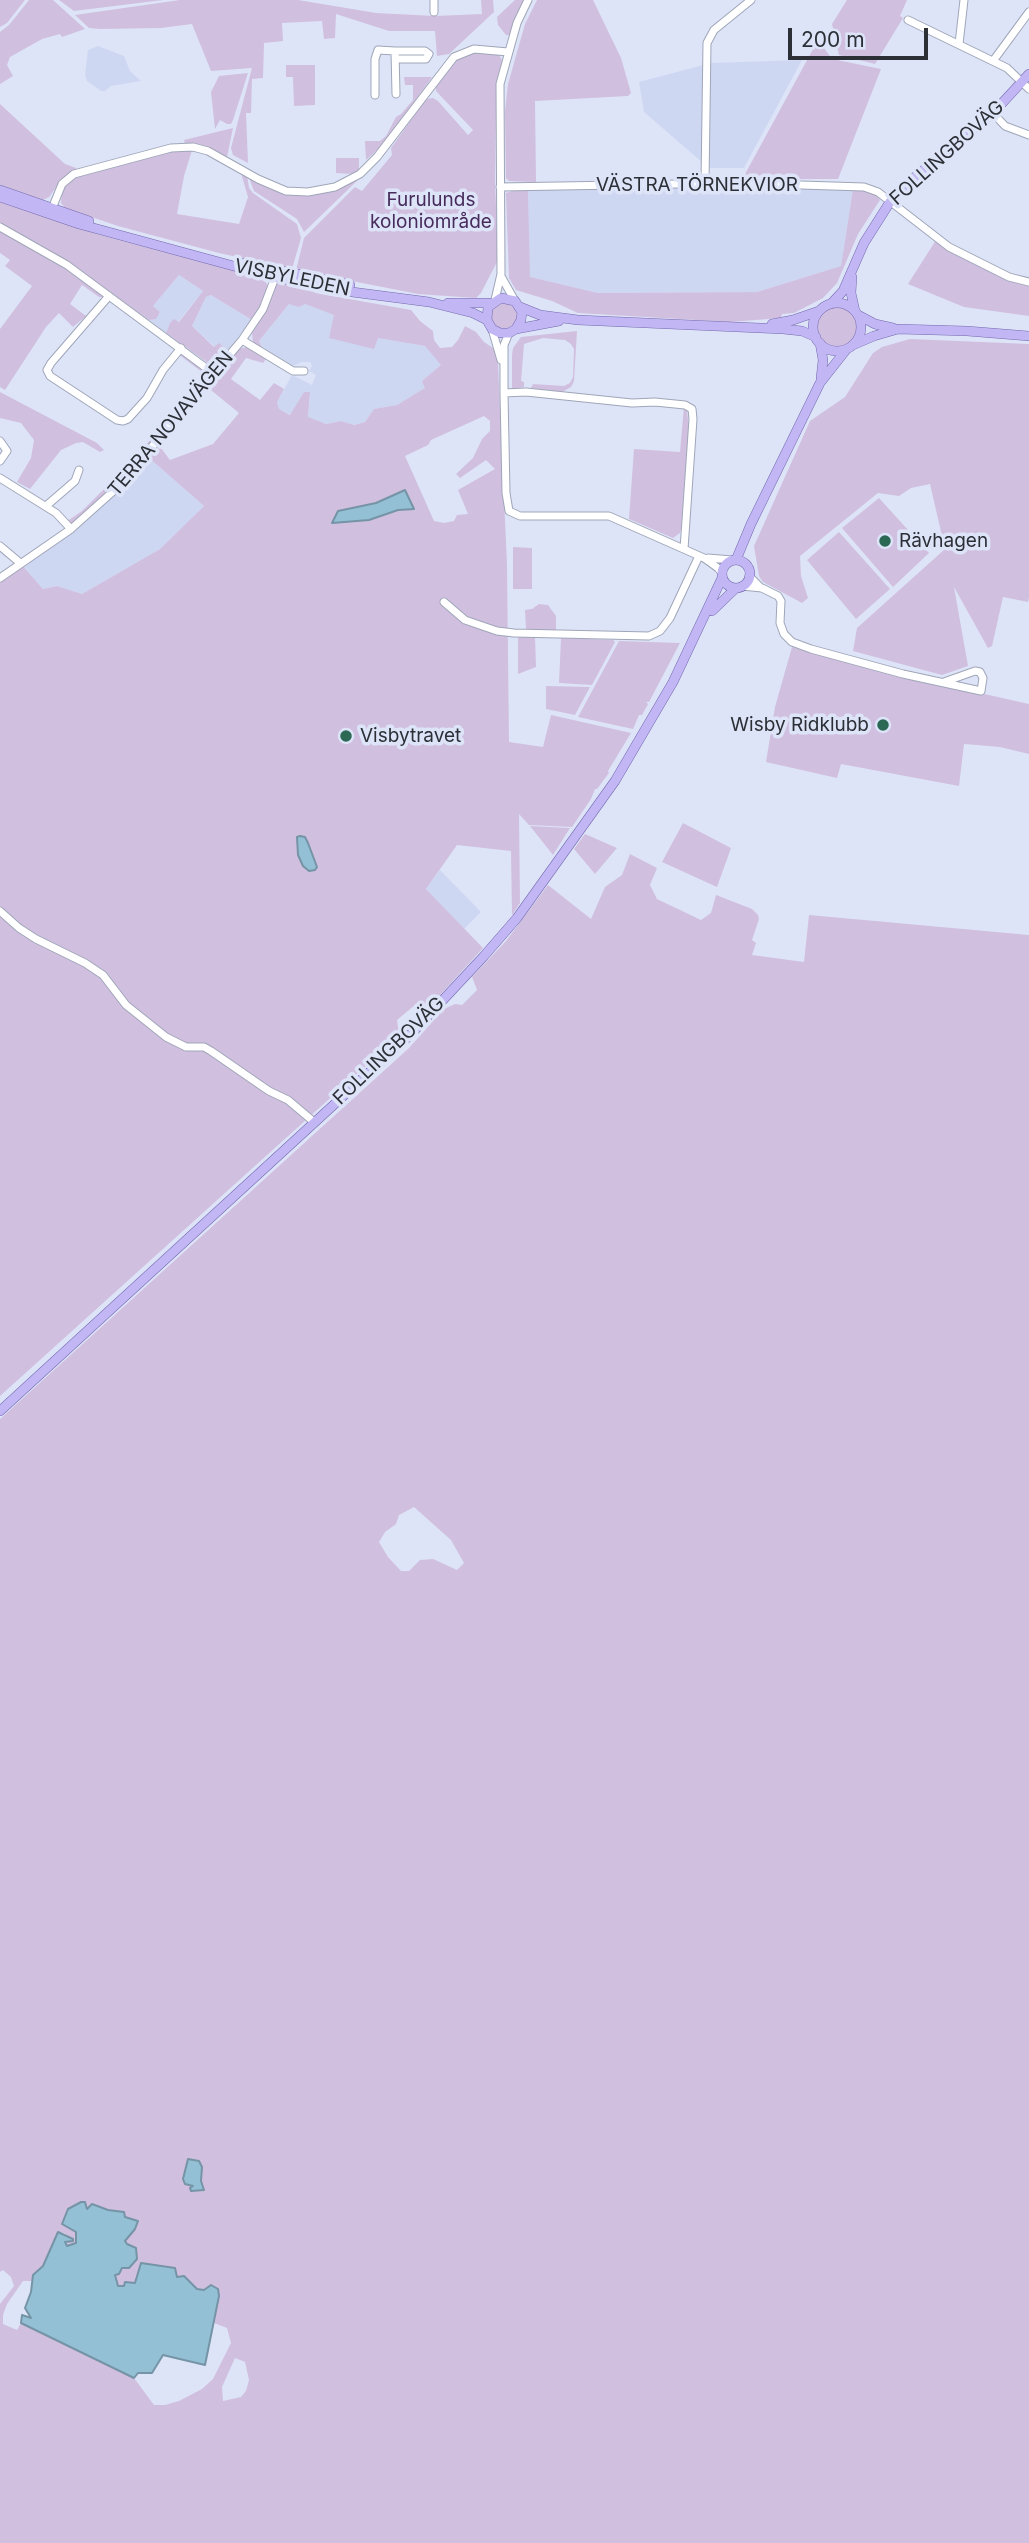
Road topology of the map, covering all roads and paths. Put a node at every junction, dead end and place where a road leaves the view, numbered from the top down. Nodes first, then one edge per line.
1 (434, 0) edge
2 (528, 0) edge
3 (964, 0) edge
4 (746, 2) edge
5 (434, 12) dead end
6 (1029, 12) edge
7 (908, 20) dead end
8 (959, 44) junction
9 (395, 51) junction
10 (508, 52) junction
11 (396, 60) junction
12 (993, 61) junction
13 (1027, 82) edge
14 (396, 94) dead end
15 (375, 95) dead end
16 (993, 113) junction
17 (1029, 135) edge
18 (705, 183) junction
19 (500, 187) junction
20 (0, 190) edge
21 (0, 197) edge
22 (890, 202) junction
23 (51, 211) junction
24 (0, 227) edge
25 (852, 272) junction
26 (277, 274) junction
27 (501, 274) junction
28 (1029, 282) edge
29 (109, 296) junction
30 (493, 301) junction
31 (429, 302) junction
32 (517, 304) junction
33 (831, 304) junction
34 (820, 311) junction
35 (856, 313) junction
36 (486, 320) junction
37 (578, 320) junction
38 (752, 326) junction
39 (492, 329) junction
40 (898, 329) junction
41 (512, 331) junction
42 (1029, 336) edge
43 (242, 340) junction
44 (818, 340) junction
45 (850, 347) junction
46 (181, 348) junction
47 (503, 368) junction
48 (304, 371) dead end
49 (213, 373) junction
50 (820, 383) junction
51 (504, 393) junction
52 (0, 441) edge
53 (0, 461) edge
54 (79, 470) dead end
55 (0, 478) edge
56 (46, 506) junction
57 (751, 524) junction
58 (71, 530) junction
59 (0, 546) edge
60 (684, 549) junction
61 (701, 556) junction
62 (734, 560) junction
63 (19, 562) junction
64 (749, 572) junction
65 (722, 576) junction
66 (0, 578) edge
67 (739, 587) junction
68 (762, 588) junction
69 (444, 602) dead end
70 (701, 626) junction
71 (944, 682) junction
72 (0, 911) edge
73 (314, 1122) junction
74 (0, 1411) edge

1 - 5 street
2 - 10 street
3 - 8 street
4 - 18 street
6 - 12 street
7 - 8 street
8 - 12 street
9 - 11 street
9 - 11 street
9 - 15 street
10 - 19 street
10 - 23 street
11 - 14 street
12 - 13 street
13 - 16 main road, FOLLINGBOVÄG
16 - 17 street
16 - 22 main road, FOLLINGBOVÄG
18 - 19 street, VÄSTRA TÖRNEKVIOR
18 - 22 street, VÄSTRA TÖRNEKVIOR
19 - 27 street
20 - 23 main road, VISBYLEDEN
21 - 23 main road, VISBYLEDEN
22 - 25 main road, FOLLINGBOVÄG
22 - 28 street, VÄSTRA TÖRNEKVIOR
23 - 26 main road, VISBYLEDEN
24 - 29 street
25 - 33 main road, FOLLINGBOVÄG
25 - 35 main road, FOLLINGBOVÄG
26 - 31 main road, VISBYLEDEN
26 - 43 street, TERRA NOVAVÄGEN
27 - 30 street
27 - 32 street
29 - 46 street
29 - 46 street
30 - 31 main road, VISBYLEDEN
30 - 32 main road
30 - 36 main road
31 - 36 main road, VISBYLEDEN
32 - 37 main road
32 - 41 main road
33 - 34 main road
33 - 35 main road
34 - 38 main road
34 - 44 main road
35 - 40 main road
35 - 45 main road
36 - 39 main road
37 - 38 main road
37 - 41 main road
38 - 44 main road
39 - 41 main road
39 - 47 street
40 - 42 main road
40 - 45 main road
41 - 47 street
43 - 48 street
43 - 49 street, TERRA NOVAVÄGEN
44 - 45 main road
44 - 50 main road
45 - 50 main road
46 - 49 street
47 - 51 street
49 - 58 street, TERRA NOVAVÄGEN
50 - 57 main road
51 - 60 street
51 - 60 street
52 - 53 street
54 - 56 street
55 - 56 street
56 - 58 street
57 - 62 main road
57 - 64 main road
58 - 63 street, TERRA NOVAVÄGEN
59 - 63 street
60 - 61 street
61 - 62 street
61 - 65 street
61 - 69 street
62 - 64 main road
62 - 65 main road
63 - 66 street, TERRA NOVAVÄGEN
64 - 67 main road
64 - 68 street
65 - 67 main road
65 - 70 main road, FOLLINGBOVÄG
67 - 68 street
67 - 70 main road, FOLLINGBOVÄG
68 - 71 street
70 - 73 main road, FOLLINGBOVÄG
71 - 71 street
72 - 73 street
73 - 74 main road, FOLLINGBOVÄG

